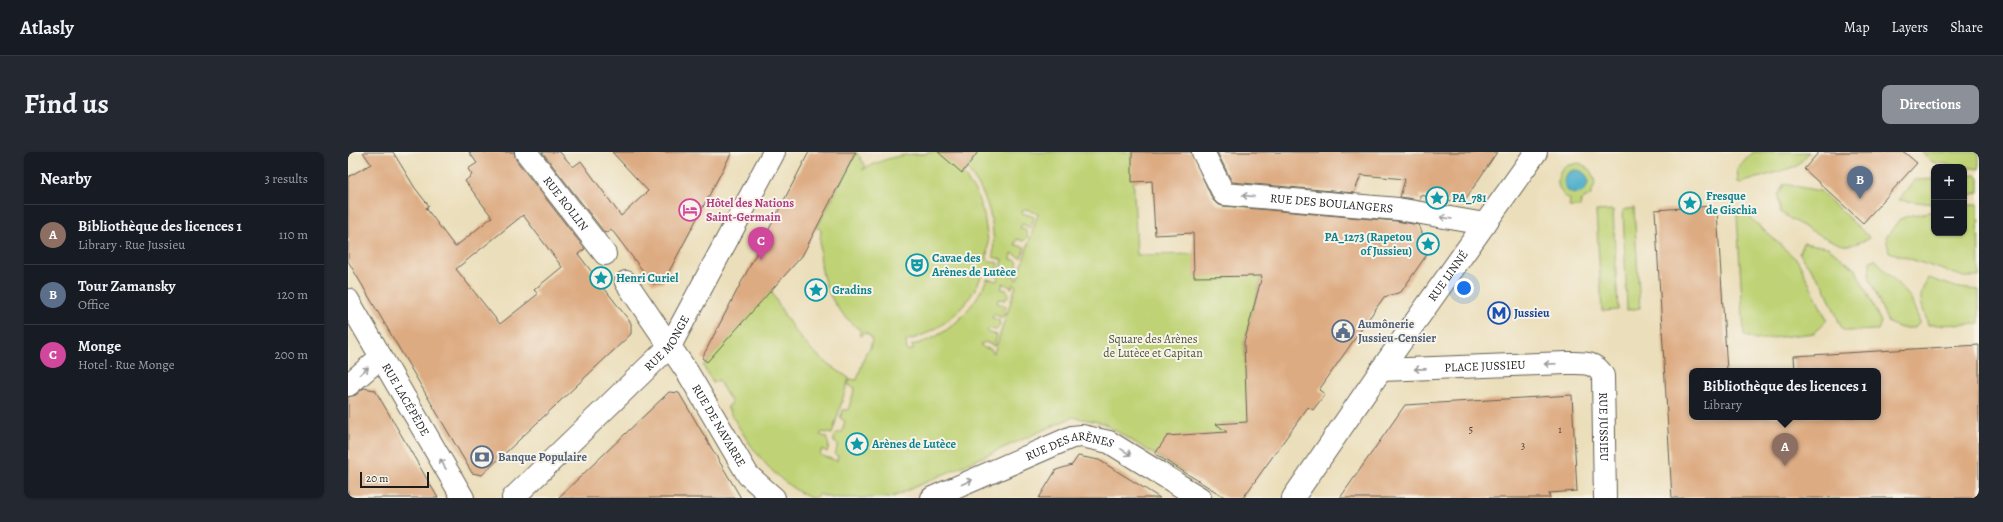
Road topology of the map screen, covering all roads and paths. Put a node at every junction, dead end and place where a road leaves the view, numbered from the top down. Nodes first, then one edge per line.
1 (526, 152) edge
2 (774, 152) edge
3 (1203, 152) edge
4 (1536, 152) edge
5 (1485, 224) junction
6 (605, 254) dead end
7 (626, 282) dead end
8 (348, 300) edge
9 (670, 346) junction
10 (381, 357) junction
11 (1589, 364) joint
12 (1381, 370) junction
13 (348, 386) edge
14 (463, 498) edge
15 (513, 498) edge
16 (774, 498) edge
17 (932, 498) edge
18 (1200, 498) edge
19 (1293, 498) edge
20 (1605, 498) edge

1 - 6 street, RUE ROLLIN
2 - 9 street, RUE MONGE
5 -> 3 street, RUE DES BOULANGERS
4 - 5 street, RUE LINNÉ
5 - 12 street, RUE LINNÉ
7 - 9 street
8 - 10 street, RUE LACÉPÈDE
9 - 15 street, RUE MONGE
9 - 16 street, RUE DE NAVARRE
13 -> 10 street
14 -> 10 street, RUE LACÉPÈDE
11 -> 12 street, PLACE JUSSIEU
11 - 20 street, RUE JUSSIEU
12 - 19 street, RUE LINNÉ
17 -> 18 street, RUE DES ARÈNES

